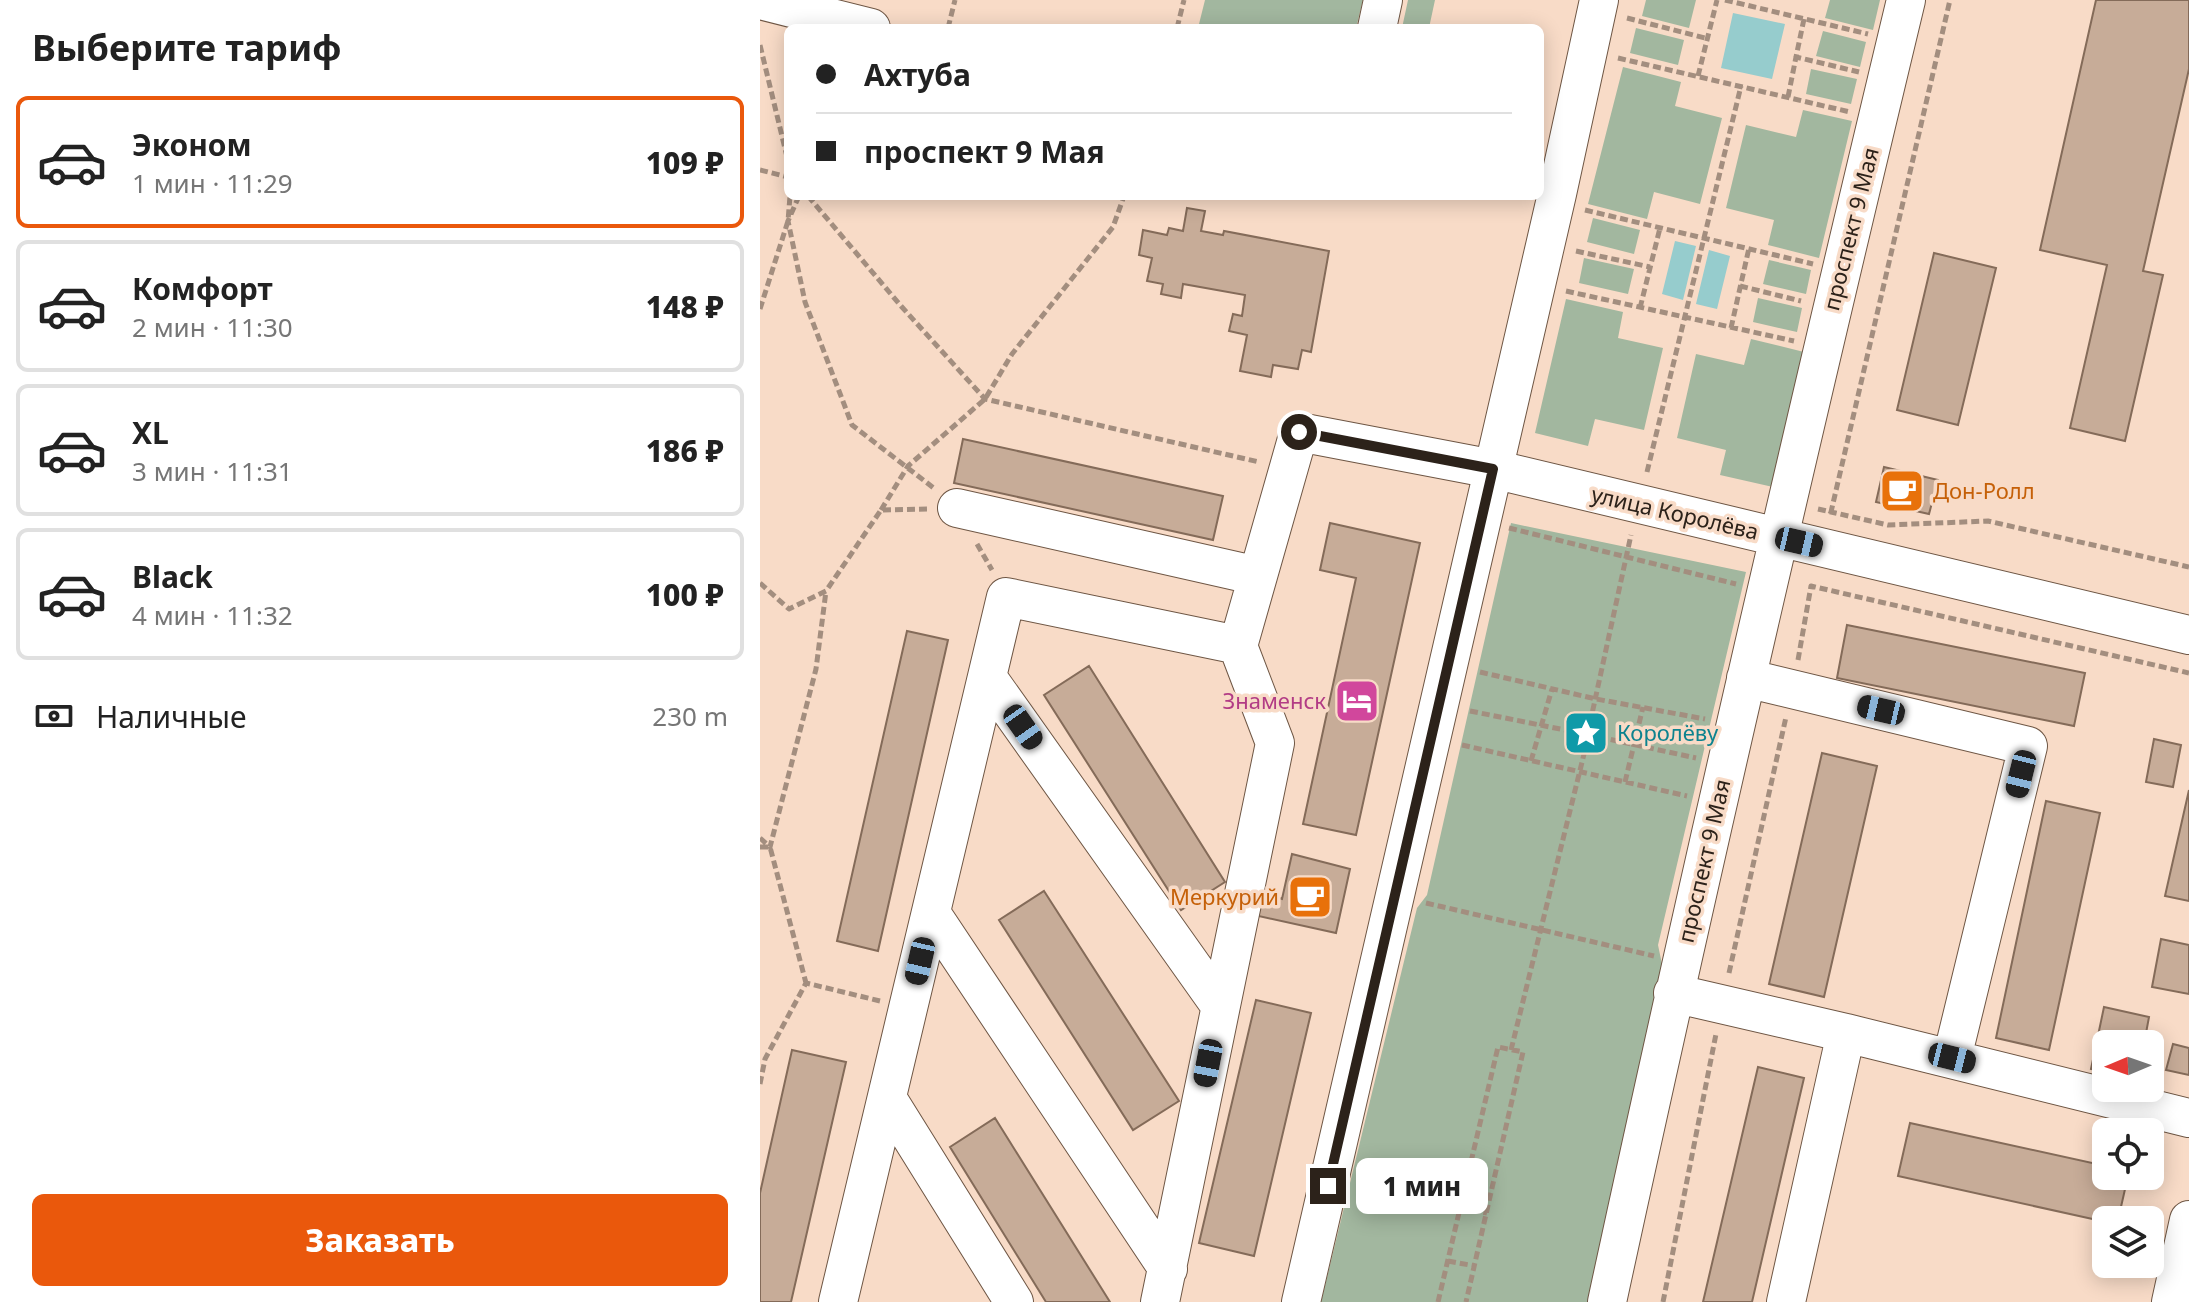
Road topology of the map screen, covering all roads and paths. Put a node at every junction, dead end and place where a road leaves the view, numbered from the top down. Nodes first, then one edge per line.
1 (760, 0) edge
2 (955, 0) edge
3 (1184, 0) edge
4 (1383, 0) edge
5 (1717, 0) edge
6 (1725, 0) edge
7 (1759, 0) edge
8 (1906, 0) edge
9 (1950, 0) edge
10 (1757, 8) junction
11 (1611, 9) edge
12 (1804, 19) junction
13 (855, 24) edge
14 (949, 24) edge
15 (1178, 24) edge
16 (1378, 24) edge
17 (1881, 37) dead end
18 (1705, 38) junction
19 (760, 45) edge
20 (1613, 56) dead end
21 (1796, 57) junction
22 (1871, 75) dead end
23 (1698, 76) junction
24 (1741, 86) junction
25 (1788, 97) junction
26 (1862, 114) dead end
27 (784, 144) edge
28 (760, 170) edge
29 (784, 176) edge
30 (1558, 197) edge
31 (790, 200) edge
32 (797, 200) edge
33 (811, 200) edge
34 (1123, 200) edge
35 (788, 221) junction
36 (1660, 228) junction
37 (1704, 238) junction
38 (1749, 248) junction
39 (1567, 249) dead end
40 (1815, 264) dead end
41 (1650, 267) junction
42 (1740, 286) junction
43 (1557, 289) dead end
44 (1805, 302) dead end
45 (1640, 308) junction
46 (760, 309) edge
47 (1685, 318) junction
48 (1731, 328) junction
49 (1796, 342) dead end
50 (985, 399) junction
51 (908, 466) junction
52 (1289, 469) junction
53 (1493, 469) junction
54 (1647, 472) dead end
55 (957, 508) junction
56 (881, 510) junction
57 (1481, 520) junction
58 (1826, 530) junction
59 (1631, 534) dead end
60 (1777, 537) junction
61 (1627, 557) junction
62 (2189, 567) edge
63 (1258, 576) junction
64 (760, 583) edge
65 (1739, 585) dead end
66 (1811, 586) junction
67 (826, 591) junction
68 (1006, 597) junction
69 (2189, 635) edge
70 (1238, 645) junction
71 (1467, 669) dead end
72 (2189, 673) edge
73 (987, 677) junction
74 (1746, 678) junction
75 (1552, 689) junction
76 (1793, 689) junction
77 (1596, 699) junction
78 (1643, 707) junction
79 (1458, 708) dead end
80 (1708, 719) dead end
81 (1590, 723) junction
82 (1543, 726) junction
83 (1575, 732) junction
84 (1599, 737) junction
85 (1449, 743) dead end
86 (1634, 745) junction
87 (1586, 746) junction
88 (1699, 758) dead end
89 (1531, 761) junction
90 (1580, 773) junction
91 (1625, 782) junction
92 (1690, 796) dead end
93 (760, 838) edge
94 (760, 847) edge
95 (770, 847) junction
96 (1413, 900) dead end
97 (931, 913) junction
98 (1541, 929) junction
99 (1670, 976) junction
100 (806, 983) junction
101 (1219, 1004) junction
102 (1722, 1004) junction
103 (909, 1008) junction
104 (1846, 1033) junction
105 (1511, 1050) junction
106 (1952, 1058) junction
107 (760, 1084) edge
108 (887, 1098) junction
109 (2189, 1118) edge
110 (1460, 1207) junction
111 (1487, 1213) junction
112 (2189, 1220) edge
113 (1448, 1261) junction
114 (1475, 1266) junction
115 (1164, 1286) edge
116 (838, 1302) edge
117 (1014, 1302) edge
118 (1301, 1302) edge
119 (1438, 1302) edge
120 (1466, 1302) edge
121 (1607, 1302) edge
122 (1663, 1302) edge
123 (1786, 1302) edge
124 (2171, 1302) edge

1 - 13 street
2 - 14 path
3 - 15 path
4 - 16 street
5 - 18 path
6 - 10 path
7 - 10 path
8 - 60 street, проспект 9 Мая
9 - 58 path
10 - 12 path
11 - 18 path
11 - 30 street
12 - 17 path
12 - 21 path
18 - 23 path
19 - 27 path
20 - 23 path
21 - 22 path
21 - 25 path
23 - 24 path
24 - 25 path
24 - 37 path
25 - 26 path
28 - 29 path
30 - 36 path
30 - 53 street
31 - 35 path
32 - 35 path
33 - 50 path
34 - 50 path
35 - 46 path
35 - 51 path
36 - 37 path
36 - 41 path
37 - 38 path
37 - 47 path
38 - 40 path
38 - 42 path
39 - 41 path
41 - 45 path
42 - 44 path
42 - 48 path
43 - 45 path
45 - 47 path
47 - 48 path
47 - 54 path
48 - 49 path
50 - 51 path
50 - 52 path
51 - 55 path
51 - 56 path
52 - 53 street, улица Королёва
52 - 63 street
53 - 57 street
53 - 60 street, улица Королёва
55 - 56 path
55 - 63 street
55 - 68 path
56 - 67 path
57 - 61 path
57 - 118 street
58 - 60 street, улица Королёва
58 - 62 path
58 - 66 path
58 - 69 street, улица Королёва
59 - 61 path
60 - 74 street, проспект 9 Мая
61 - 65 path
61 - 77 path
63 - 70 street
64 - 67 path
66 - 72 path
66 - 76 path
67 - 95 path
68 - 70 street
68 - 73 street
70 - 101 street
71 - 75 path
73 - 97 street
73 - 101 street
74 - 76 street
74 - 99 street, проспект 9 Мая
75 - 77 path
75 - 82 path
76 - 102 path
76 - 106 street
77 - 78 path
77 - 81 path
78 - 80 path
78 - 86 path
79 - 82 path
81 - 83 path
81 - 84 path
82 - 83 path
82 - 89 path
83 - 87 path
84 - 86 path
84 - 87 path
85 - 89 path
86 - 88 path
86 - 91 path
87 - 90 path
89 - 90 path
90 - 91 path
90 - 98 path
91 - 92 path
93 - 95 path
94 - 95 path
95 - 100 path
96 - 98 path
97 - 103 street
97 - 115 street
98 - 99 path
98 - 105 path
99 - 102 street
99 - 121 street, проспект 9 Мая
100 - 103 path
100 - 107 path
101 - 115 street
102 - 104 street
102 - 122 path
103 - 108 street
104 - 106 street
104 - 123 street
105 - 110 path
105 - 111 path
106 - 109 street
108 - 116 street
108 - 117 street
110 - 111 path
110 - 113 path
111 - 114 path
112 - 124 street
113 - 114 path
113 - 119 path
114 - 120 path

